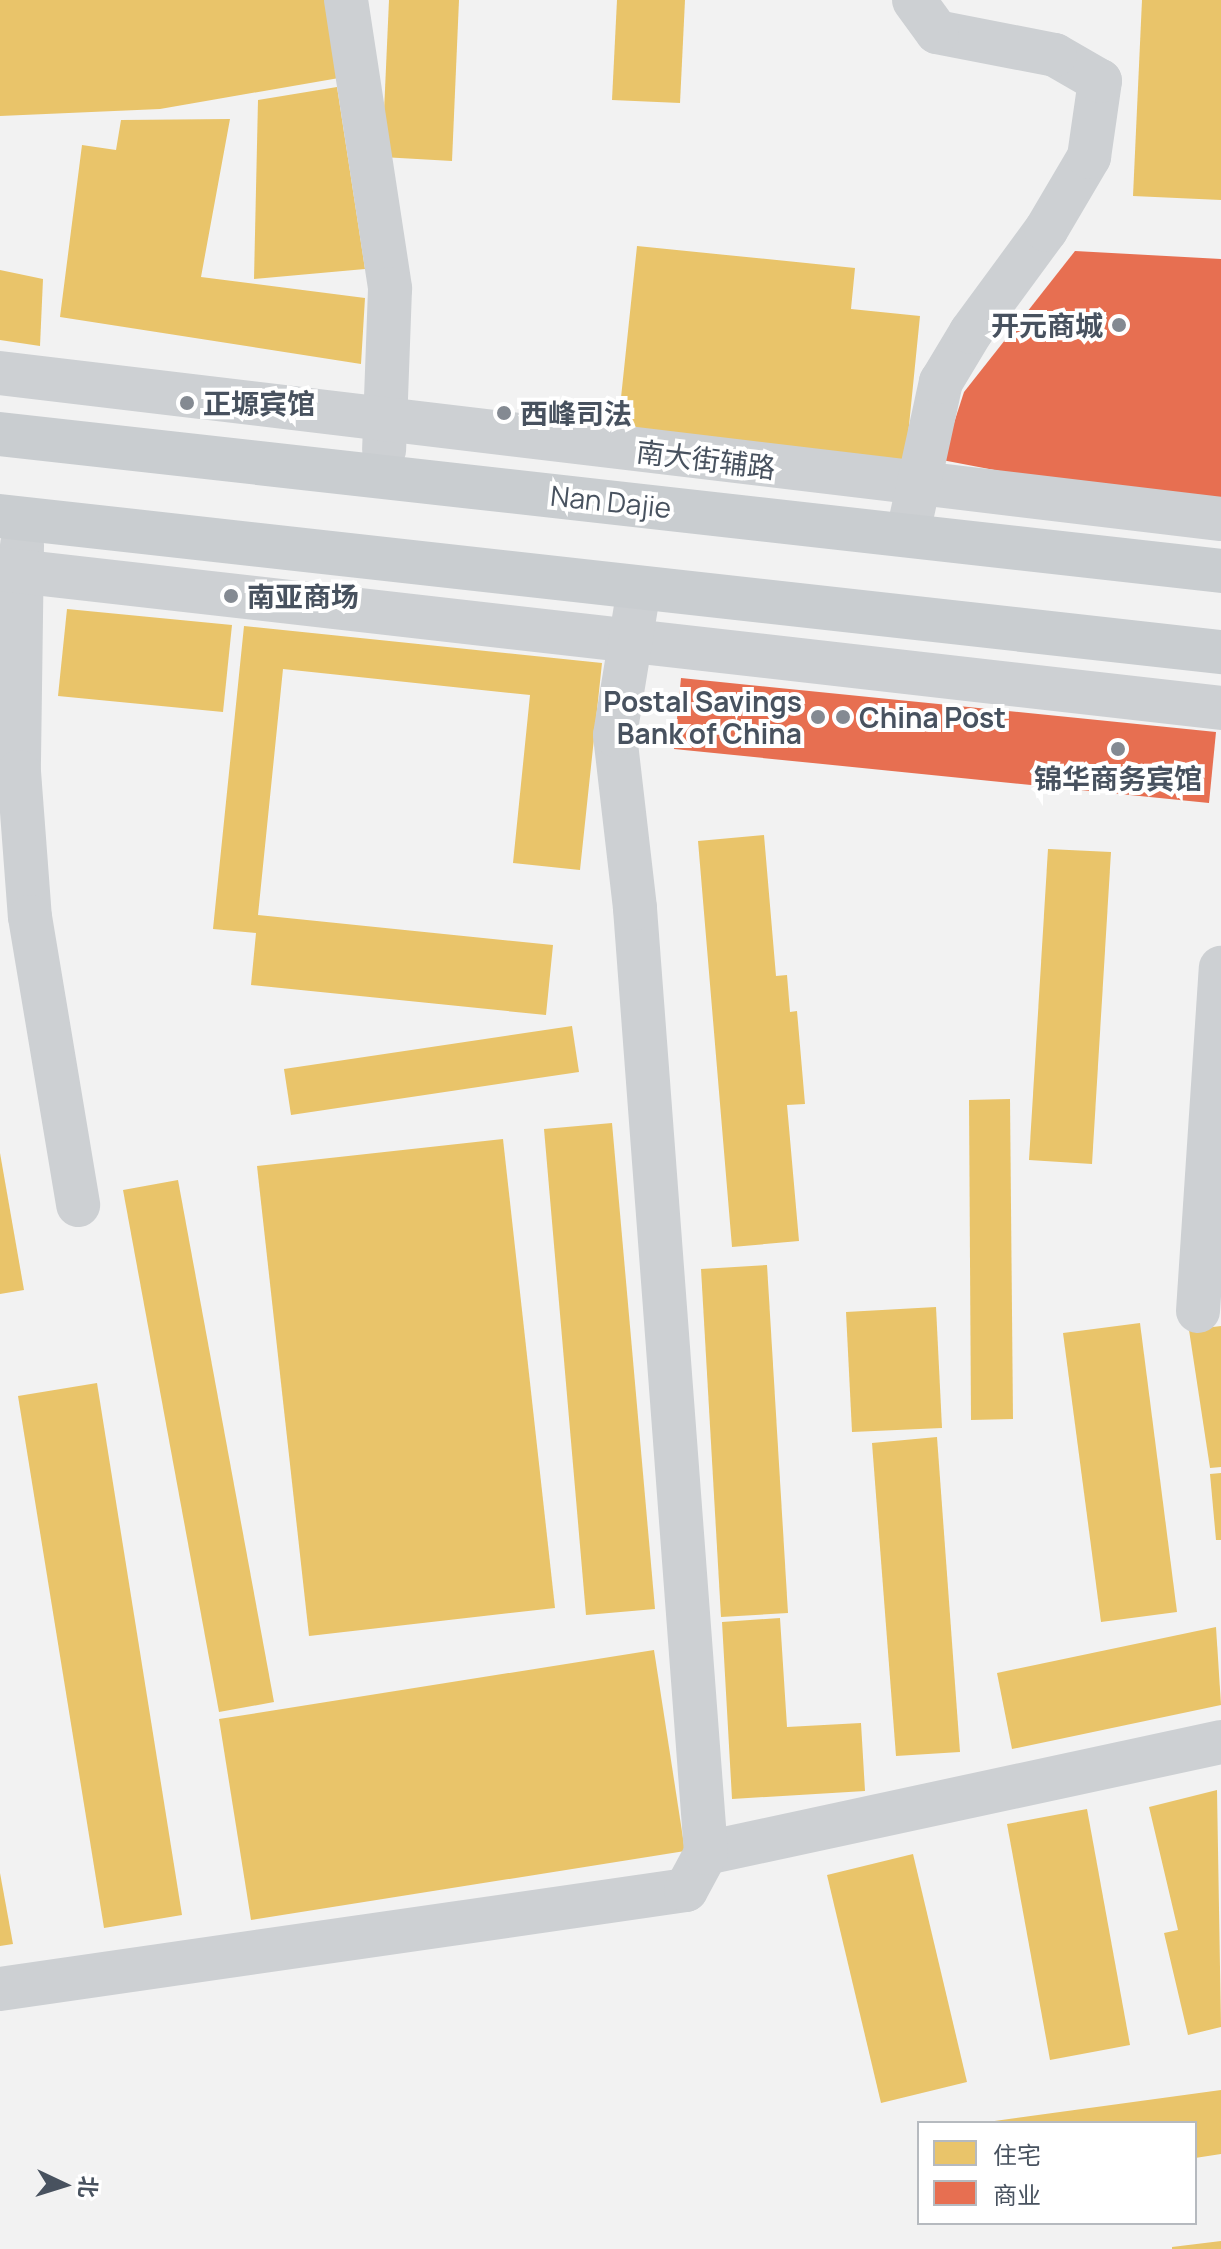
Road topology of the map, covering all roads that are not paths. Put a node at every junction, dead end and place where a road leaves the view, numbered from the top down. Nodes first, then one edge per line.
1 (346, 0) edge
2 (914, 0) edge
3 (0, 373) edge
4 (386, 422) junction
5 (0, 434) edge
6 (381, 476) junction
7 (919, 483) junction
8 (12, 517) edge
9 (1221, 519) edge
10 (908, 533) junction
11 (9, 570) edge
12 (1221, 571) edge
13 (639, 588) junction
14 (630, 641) junction
15 (1221, 652) edge
16 (1221, 708) edge
17 (1221, 968) edge
18 (78, 1205) dead end
19 (1198, 1311) dead end
20 (1221, 1742) edge
21 (706, 1853) junction
22 (0, 1989) edge

1 - 4 street
2 - 7 street
3 - 4 street, 南大街辅路
4 - 6 street
4 - 7 street, 南大街辅路
5 - 6 main road, Nan Dajie
6 - 10 main road, Nan Dajie
7 - 9 street, 南大街辅路
7 - 10 street
8 - 11 street
8 - 13 main road
10 - 12 main road, Nan Dajie
11 - 14 street
11 - 18 street
13 - 14 street
13 - 15 main road
14 - 16 street
14 - 21 street
17 - 19 street
20 - 21 street
21 - 22 street

